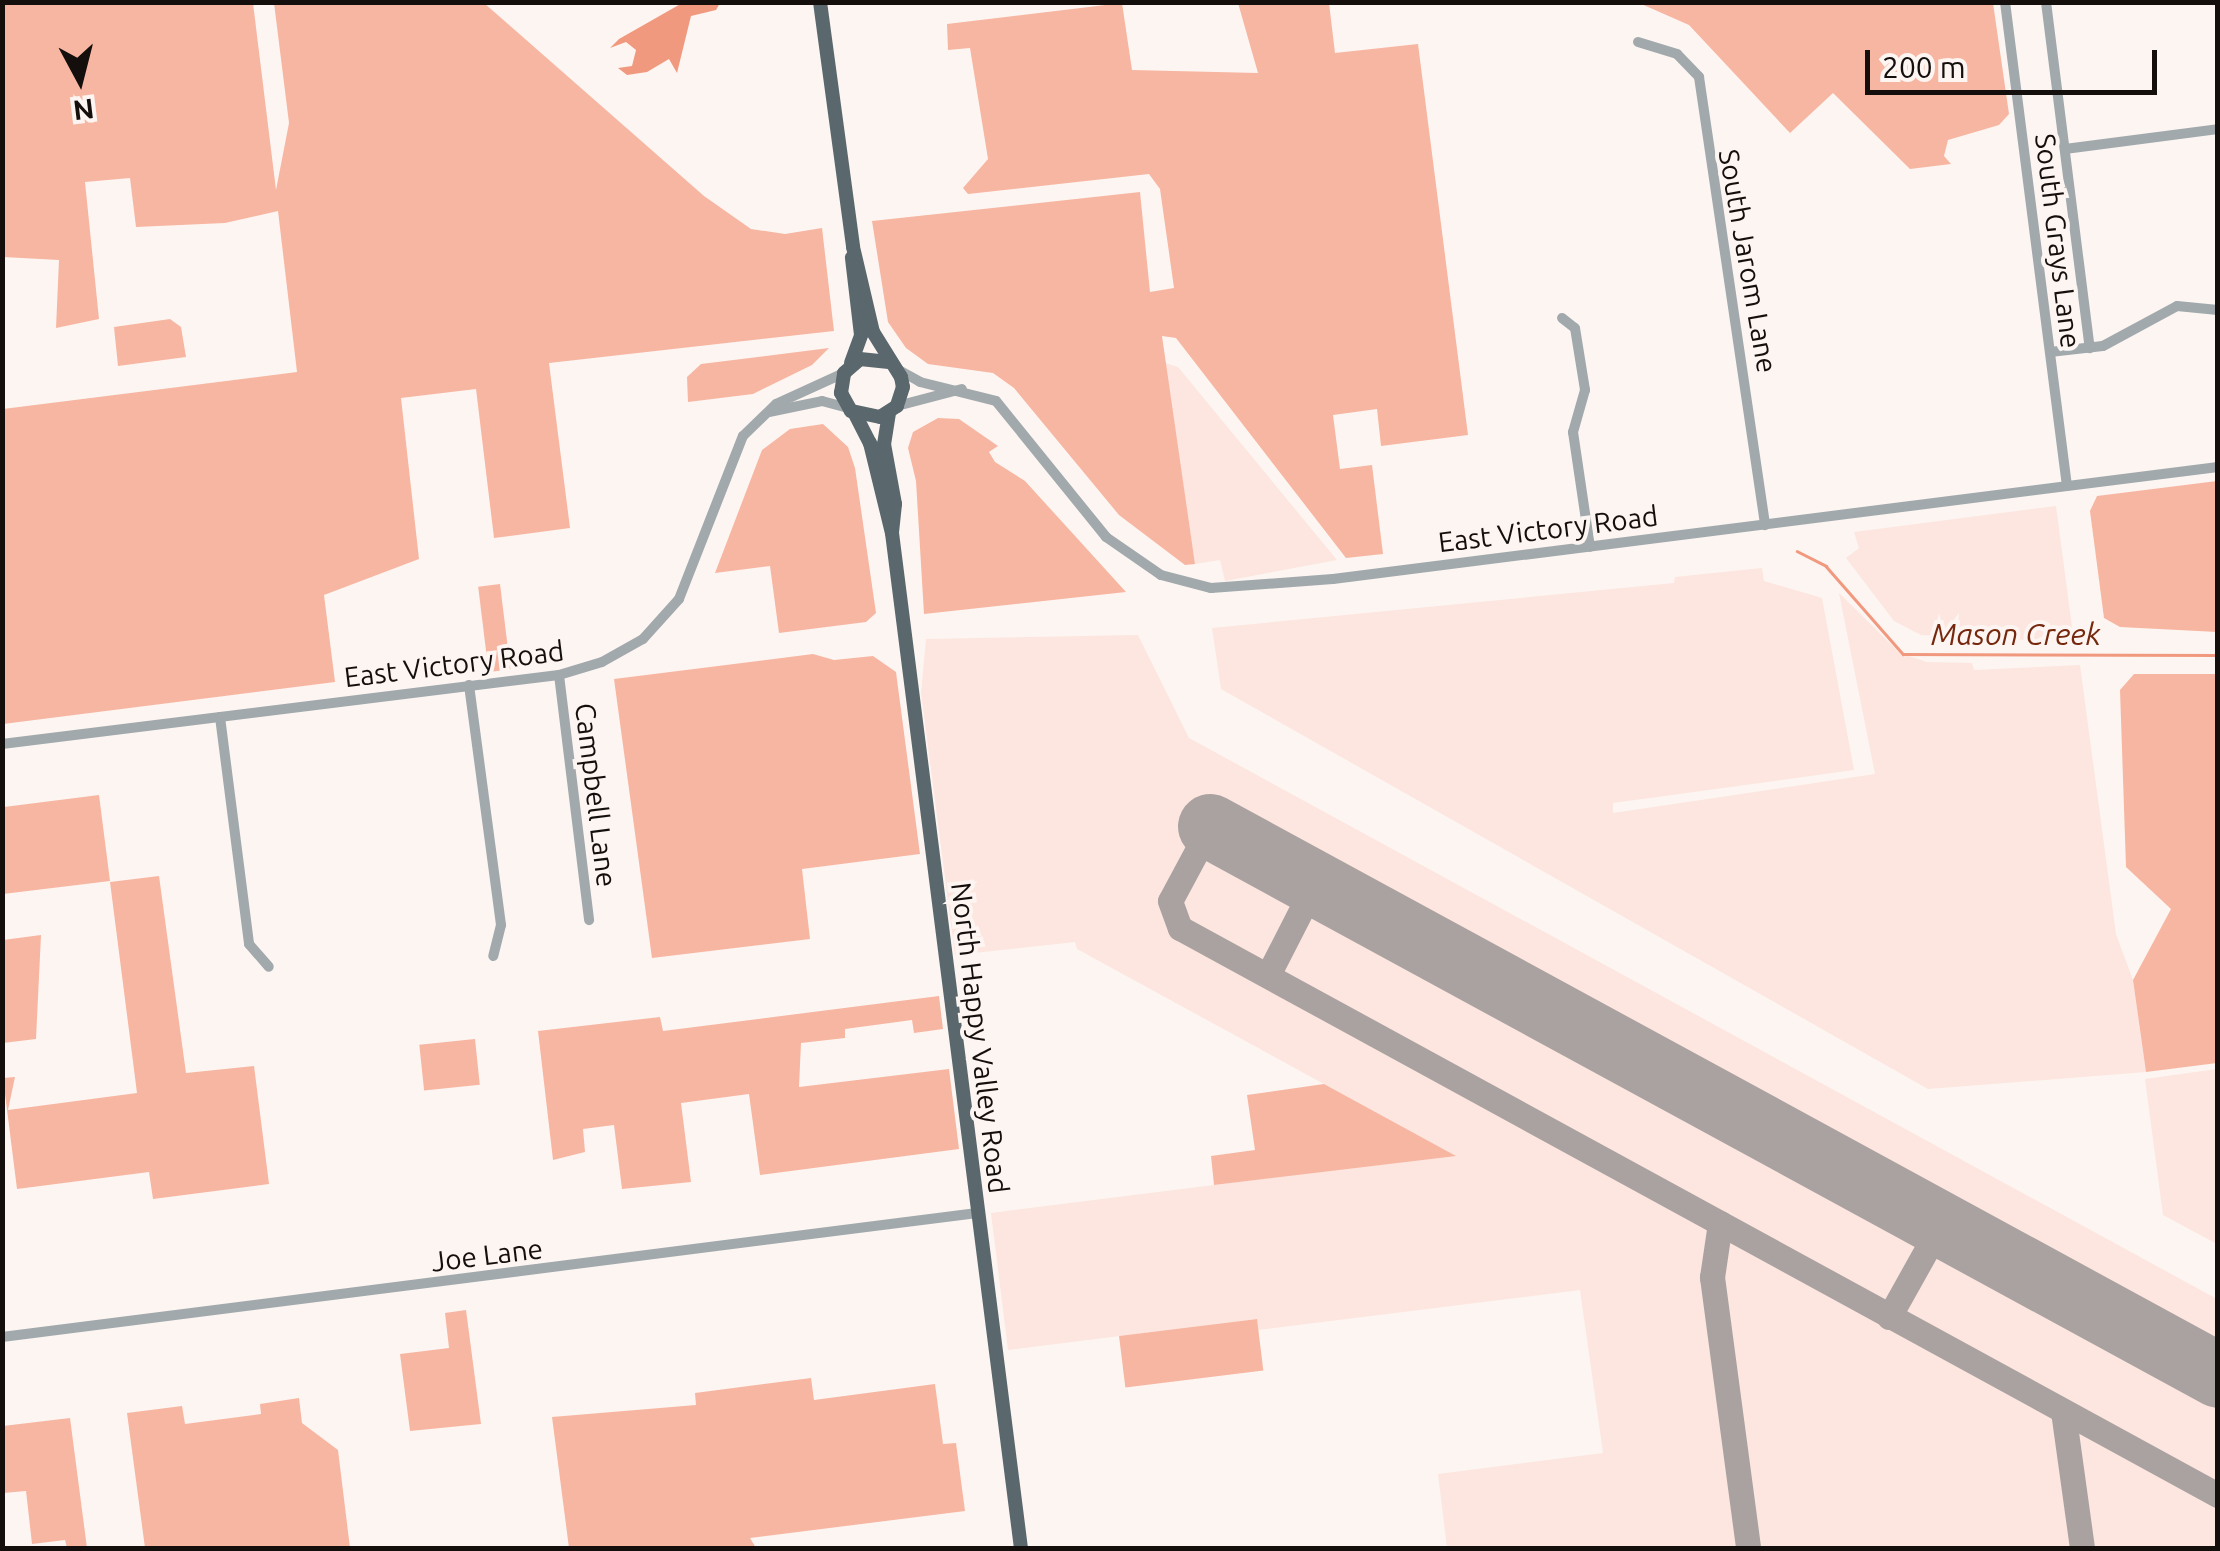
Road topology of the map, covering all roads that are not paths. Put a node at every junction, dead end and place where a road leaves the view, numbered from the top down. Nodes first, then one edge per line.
1 (820, 2) edge
2 (2005, 2) edge
3 (2046, 2) edge
4 (1638, 42) dead end
5 (2218, 129) edge
6 (2065, 150) junction
7 (853, 248) junction
8 (2218, 310) edge
9 (1562, 318) dead end
10 (2090, 348) junction
11 (2050, 352) junction
12 (893, 365) junction
13 (848, 368) junction
14 (963, 389) junction
15 (893, 409) junction
16 (852, 411) junction
17 (768, 412) junction
18 (2218, 467) edge
19 (2067, 486) junction
20 (1764, 525) junction
21 (892, 533) junction
22 (1590, 547) junction
23 (559, 675) junction
24 (469, 685) junction
25 (220, 716) junction
26 (2, 744) edge
27 (590, 920) dead end
28 (493, 956) dead end
29 (269, 967) dead end
30 (977, 1213) junction
31 (2, 1337) edge
32 (1020, 1548) edge

1 - 7 main road
2 - 11 street, South Grays Lane
3 - 6 street
4 - 20 street, South Jarom Lane
5 - 6 street
6 - 10 street
7 - 12 main road
7 - 13 main road
8 - 10 street
9 - 22 street
10 - 11 street
11 - 19 street, South Grays Lane
12 - 13 main road
12 - 14 street, East Victory Road
12 - 15 main road
13 - 16 main road
13 - 17 street, East Victory Road
14 - 15 street
14 - 22 street, East Victory Road
15 - 16 main road
15 - 21 main road, North Happy Valley Road
16 - 17 street
16 - 21 main road, North Happy Valley Road
17 - 23 street, East Victory Road
18 - 19 street, East Victory Road
19 - 20 street, East Victory Road
20 - 22 street, East Victory Road
21 - 30 main road, North Happy Valley Road
23 - 24 street, East Victory Road
23 - 27 street, Campbell Lane
24 - 25 street, East Victory Road
24 - 28 street
25 - 26 street, East Victory Road
25 - 29 street
30 - 31 street, Joe Lane
30 - 32 main road, North Happy Valley Road

